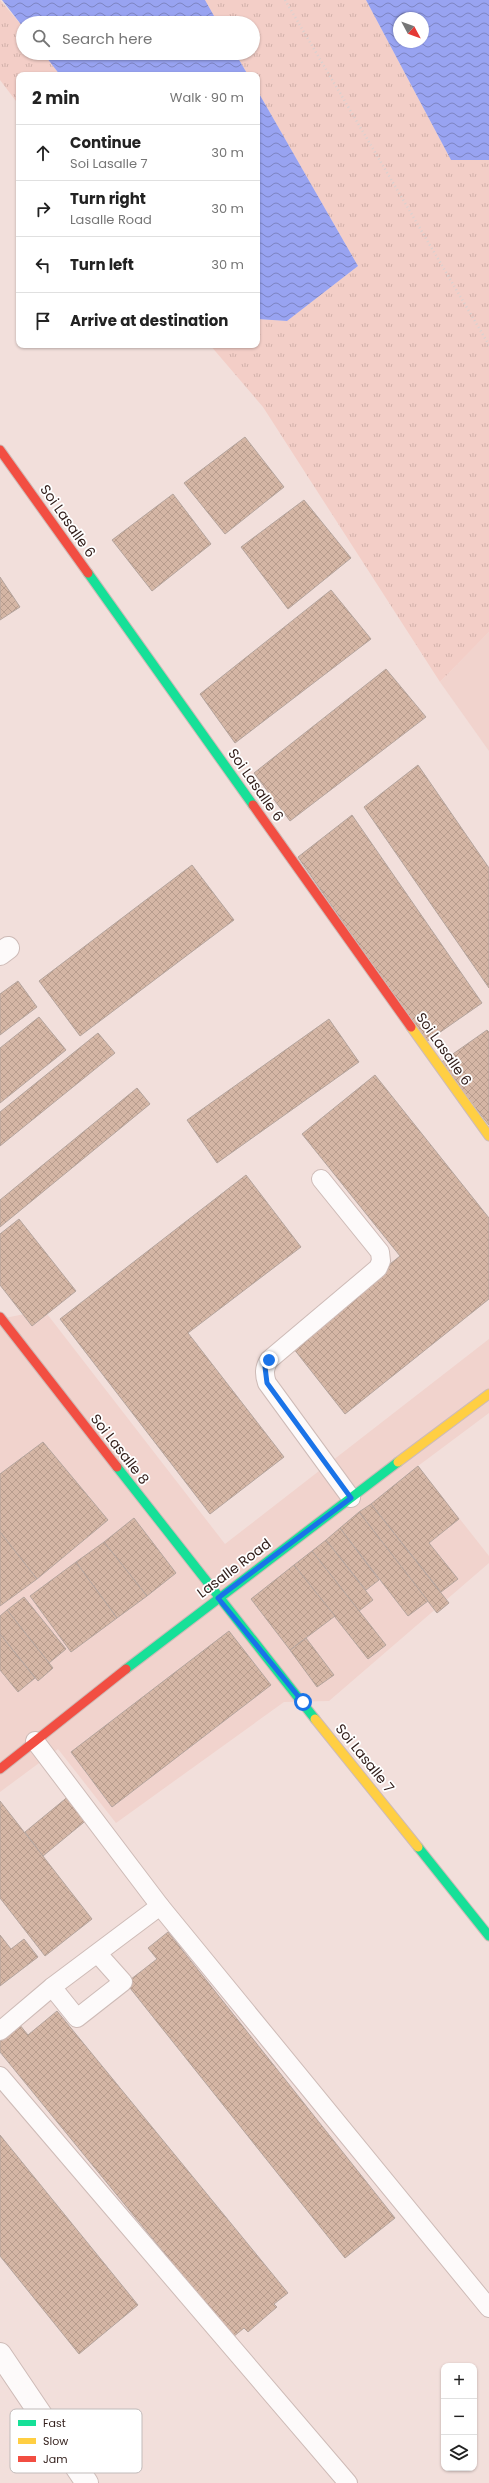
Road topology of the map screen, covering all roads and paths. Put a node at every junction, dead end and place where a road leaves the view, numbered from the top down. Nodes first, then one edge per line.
1 (284, 0) edge
2 (489, 345) edge
3 (0, 450) edge
4 (489, 1136) edge
5 (321, 1179) dead end
6 (0, 1316) edge
7 (489, 1394) edge
8 (351, 1498) junction
9 (218, 1598) junction
10 (35, 1741) junction
11 (0, 1769) edge
12 (160, 1906) junction
13 (489, 1936) edge
14 (98, 1954) junction
15 (52, 1988) junction
16 (0, 2031) edge
17 (0, 2076) edge
18 (489, 2308) edge
19 (0, 2354) edge
20 (37, 2409) edge
21 (80, 2473) edge
22 (87, 2483) edge
23 (348, 2483) edge

1 - 2 path
3 - 4 street, Soi Lasalle 6
5 - 8 lane
6 - 9 street, Soi Lasalle 8
7 - 8 street, Lasalle Road
8 - 9 street, Lasalle Road
9 - 10 street, Lasalle Road
9 - 13 street, Soi Lasalle 7
10 - 11 street, Lasalle Road
10 - 12 lane
12 - 14 lane
12 - 18 lane
14 - 15 lane
14 - 15 lane
15 - 16 lane
17 - 23 lane
19 - 20 street
21 - 22 street

